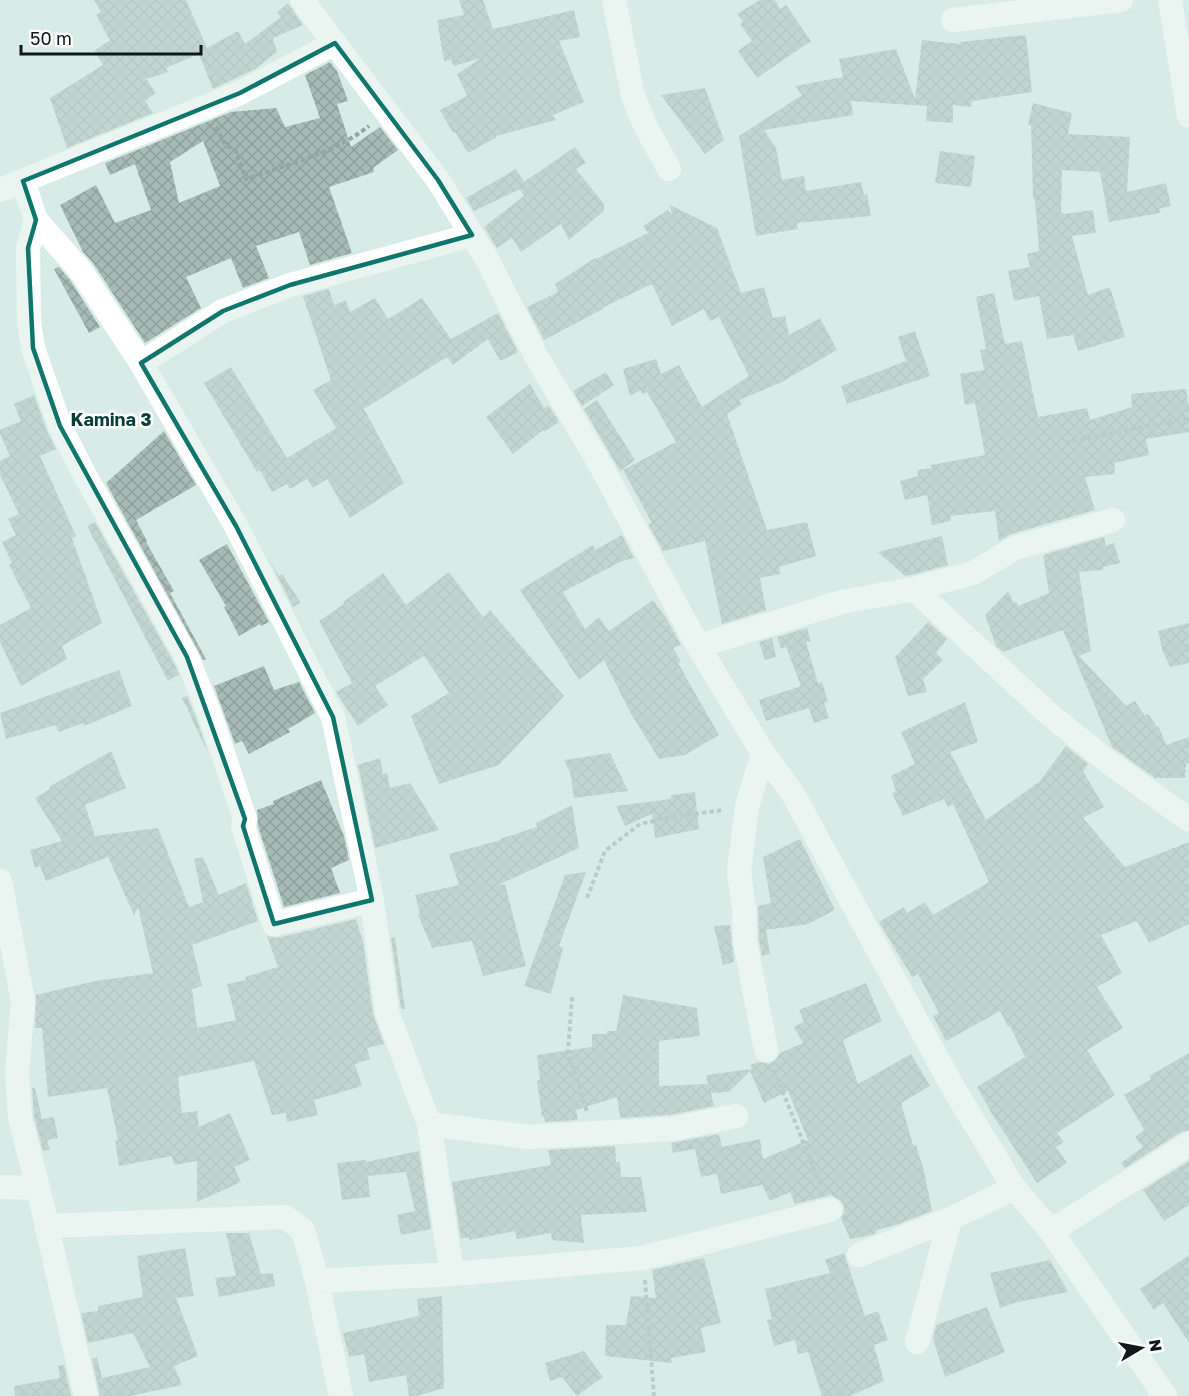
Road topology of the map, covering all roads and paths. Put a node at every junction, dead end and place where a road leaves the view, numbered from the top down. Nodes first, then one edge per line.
1 (302, 0) edge
2 (614, 0) edge
3 (1122, 0) edge
4 (1170, 0) edge
5 (953, 20) dead end
6 (335, 43) junction
7 (207, 107) junction
8 (387, 112) junction
9 (1189, 116) edge
10 (669, 169) dead end
11 (23, 181) junction
12 (0, 190) edge
13 (36, 220) junction
14 (472, 235) junction
15 (141, 363) junction
16 (1189, 417) edge
17 (1065, 442) dead end
18 (1113, 520) dead end
19 (914, 589) junction
20 (698, 646) junction
21 (763, 753) junction
22 (747, 807) junction
23 (1189, 820) edge
24 (0, 881) edge
25 (587, 898) dead end
26 (372, 900) junction
27 (572, 997) dead end
28 (766, 1050) joint
29 (736, 1116) dead end
30 (429, 1124) junction
31 (593, 1133) junction
32 (1189, 1144) edge
33 (0, 1187) edge
34 (38, 1188) junction
35 (1014, 1188) junction
36 (830, 1210) joint
37 (950, 1219) junction
38 (46, 1226) junction
39 (1051, 1231) junction
40 (859, 1255) dead end
41 (642, 1258) junction
42 (452, 1274) junction
43 (317, 1281) junction
44 (917, 1342) dead end
45 (86, 1396) edge
46 (341, 1396) edge
47 (654, 1396) edge
48 (1165, 1396) edge

1 - 6 street
2 - 10 street
3 - 5 street
4 - 9 street
6 - 7 street
6 - 8 street
7 - 8 path
7 - 11 street
8 - 14 street
11 - 12 street
11 - 13 street
13 - 15 street
13 - 26 street
14 - 15 street
14 - 20 street
15 - 26 street
16 - 17 path
18 - 19 street
19 - 20 street
19 - 23 street
20 - 21 street
21 - 22 street
21 - 35 street
22 - 25 path
22 - 28 street
24 - 34 street
26 - 30 street
27 - 31 path
28 - 36 path
29 - 31 street
30 - 31 street
30 - 42 street
32 - 39 street
33 - 34 street
34 - 38 street
35 - 37 street
35 - 39 street
36 - 41 street
37 - 40 street
37 - 44 street
38 - 43 street
38 - 45 street
39 - 48 street
41 - 42 street
41 - 47 path
42 - 43 street
43 - 46 street

